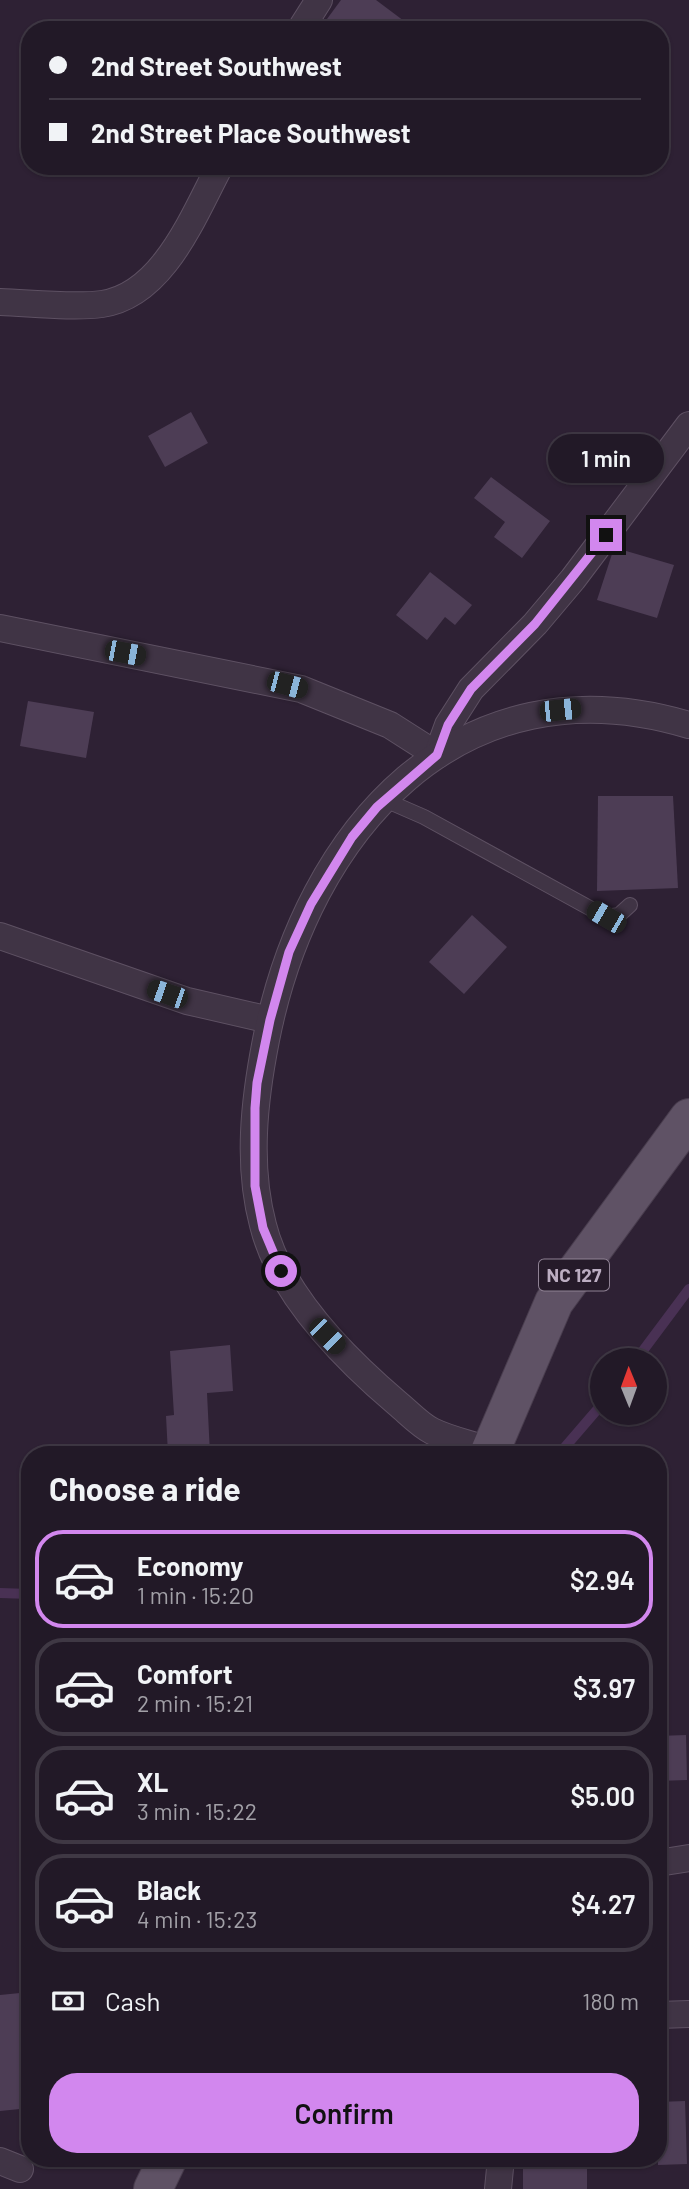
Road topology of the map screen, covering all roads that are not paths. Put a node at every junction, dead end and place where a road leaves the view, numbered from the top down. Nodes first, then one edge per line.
1 (319, 0) edge
2 (306, 21) edge
3 (215, 175) edge
4 (0, 302) edge
5 (689, 425) edge
6 (0, 628) edge
7 (689, 725) edge
8 (437, 755) junction
9 (385, 800) junction
10 (630, 905) dead end
11 (0, 936) edge
12 (270, 1020) junction
13 (689, 1118) edge
14 (474, 1446) edge
15 (493, 1446) edge
16 (689, 1858) edge
17 (667, 1862) edge
18 (689, 2014) edge
19 (667, 2015) edge
20 (164, 2167) edge
21 (500, 2167) edge
22 (153, 2189) edge
23 (498, 2189) edge

1 - 2 street
3 - 4 street
5 - 8 street
6 - 8 street
7 - 8 street
8 - 9 street
9 - 10 lane
9 - 12 street
11 - 12 street
12 - 14 street
13 - 15 main road, NC 127
16 - 17 street
18 - 19 street
20 - 22 main road
21 - 23 street

